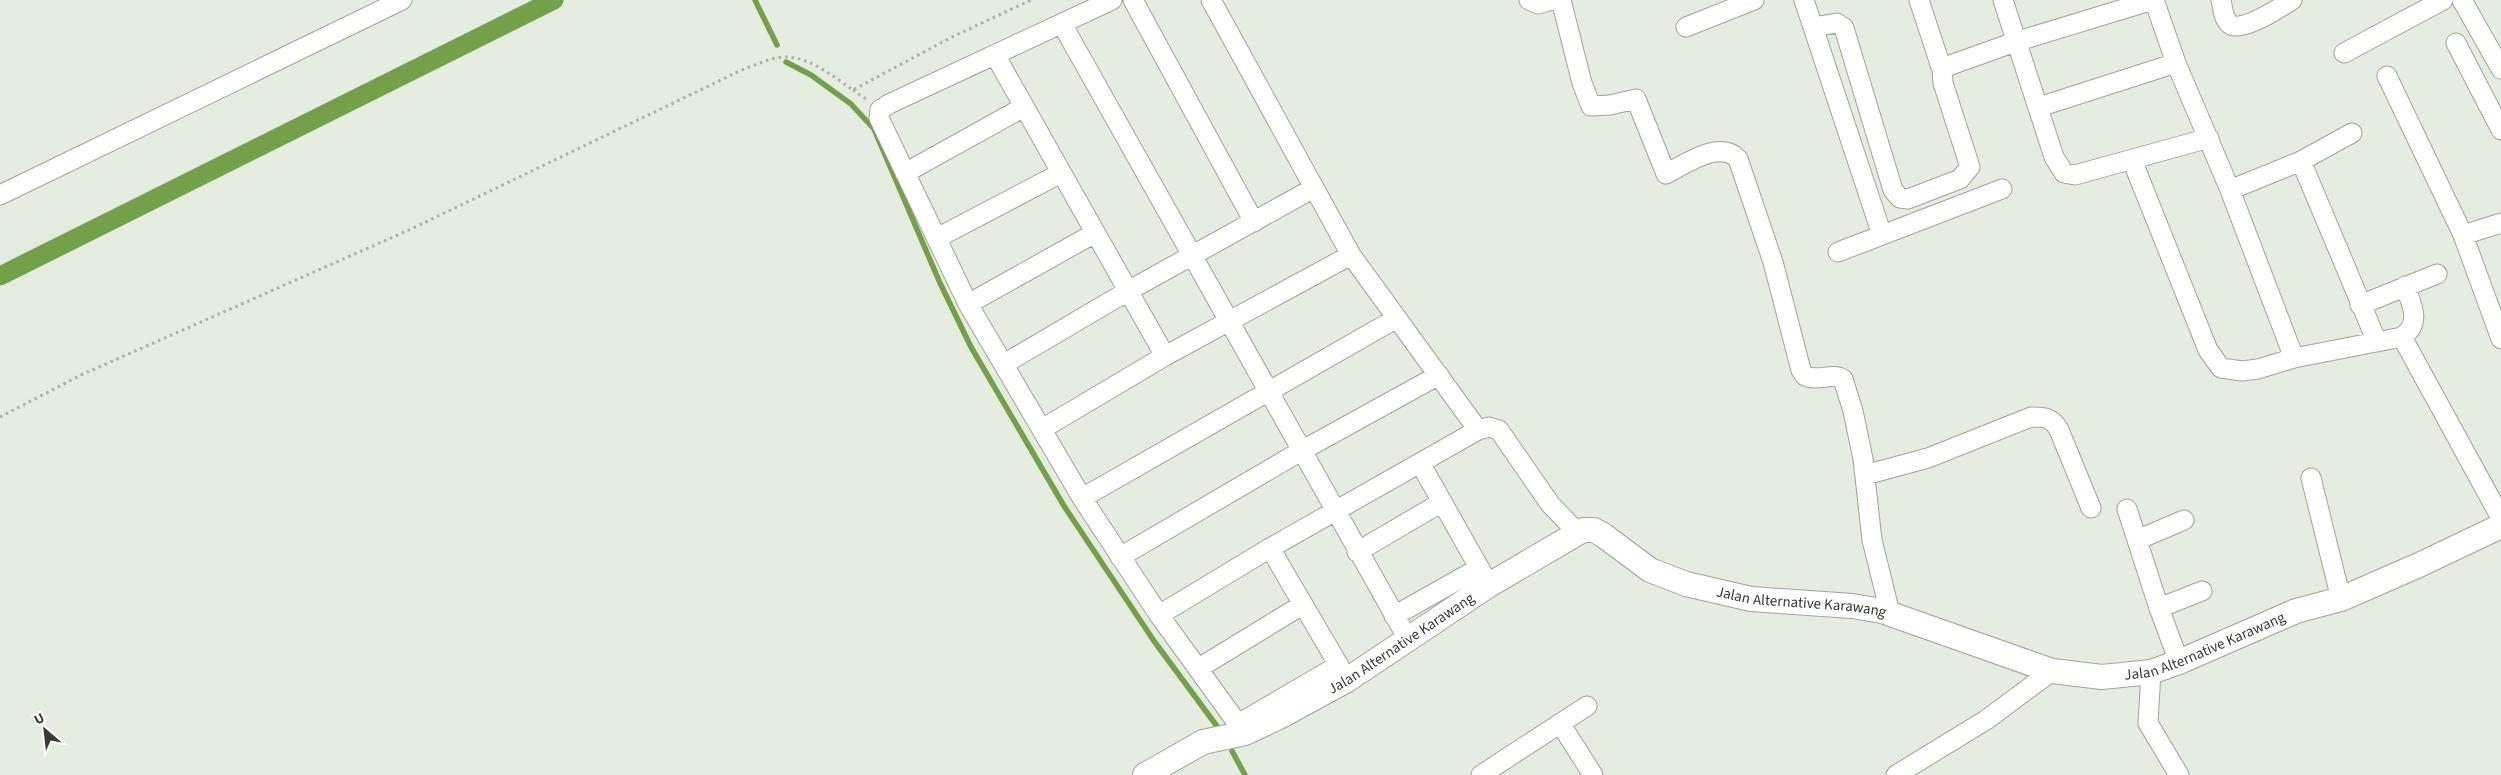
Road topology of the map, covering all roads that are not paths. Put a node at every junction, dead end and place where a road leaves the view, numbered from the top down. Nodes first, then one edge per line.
1 (402, 0) edge
2 (1112, 0) edge
3 (1132, 0) edge
4 (1210, 0) edge
5 (1529, 0) edge
6 (1552, 0) edge
7 (1561, 0) edge
8 (1754, 0) edge
9 (1804, 0) edge
10 (1919, 0) edge
11 (2003, 0) edge
12 (2154, 0) edge
13 (2221, 0) edge
14 (2292, 0) edge
15 (2442, 0) edge
16 (2462, 0) edge
17 (380, 5) edge
18 (1062, 24) junction
19 (1686, 27) dead end
20 (1814, 27) junction
21 (2015, 42) junction
22 (2456, 43) dead end
23 (2344, 53) dead end
24 (995, 56) junction
25 (2176, 62) junction
26 (2501, 69) edge
27 (1942, 70) junction
28 (2387, 76) dead end
29 (1024, 107) junction
30 (2040, 107) junction
31 (2501, 130) edge
32 (2352, 133) dead end
33 (2209, 138) junction
34 (2132, 160) junction
35 (2301, 161) junction
36 (1061, 172) junction
37 (905, 173) junction
38 (1314, 188) junction
39 (2002, 189) dead end
40 (2230, 190) junction
41 (0, 195) edge
42 (1254, 222) junction
43 (2501, 223) edge
44 (1095, 233) junction
45 (1882, 235) junction
46 (2463, 236) junction
47 (937, 238) junction
48 (1838, 252) dead end
49 (1351, 255) junction
50 (1192, 256) junction
51 (2437, 274) dead end
52 (2405, 286) junction
53 (1128, 291) junction
54 (968, 304) junction
55 (2360, 305) junction
56 (1397, 318) junction
57 (1229, 322) junction
58 (2402, 337) junction
59 (2501, 339) edge
60 (2378, 342) junction
61 (1165, 356) junction
62 (2294, 358) junction
63 (1004, 364) junction
64 (1438, 375) junction
65 (1267, 390) junction
66 (1042, 429) junction
67 (1478, 430) junction
68 (1301, 451) junction
69 (1420, 463) junction
70 (1865, 475) junction
71 (2311, 478) dead end
72 (1082, 498) junction
73 (1442, 502) junction
74 (2092, 508) dead end
75 (2128, 509) dead end
76 (1335, 511) junction
77 (2501, 518) edge
78 (2184, 520) dead end
79 (2501, 526) edge
80 (1577, 532) junction
81 (2137, 540) junction
82 (1270, 548) junction
83 (1358, 552) junction
84 (1120, 557) junction
85 (1484, 576) junction
86 (2202, 591) dead end
87 (2341, 599) junction
88 (1302, 605) junction
89 (2159, 608) junction
90 (1890, 613) junction
91 (1159, 615) junction
92 (1394, 616) junction
93 (1408, 639) junction
94 (2179, 662) junction
95 (1199, 668) junction
96 (2052, 671) junction
97 (2151, 672) junction
98 (1343, 673) junction
99 (1587, 706) dead end
100 (1560, 723) junction
101 (1150, 774) edge
102 (1481, 775) edge
103 (1593, 775) edge
104 (1896, 775) edge
105 (2179, 775) edge

1 - 17 street
2 - 18 street
3 - 42 street
4 - 38 street
5 - 6 street
7 - 70 street
8 - 19 street
9 - 20 street
10 - 27 street
11 - 21 street
12 - 21 street
12 - 25 street
13 - 14 street
15 - 23 street
16 - 26 street
17 - 41 street
18 - 24 street
18 - 50 street
20 - 27 street
20 - 45 street
21 - 27 street
21 - 30 street
22 - 31 street
24 - 29 street
24 - 37 street
25 - 30 street
25 - 33 street
28 - 46 street
29 - 36 street
29 - 37 street
30 - 34 street
32 - 35 street
33 - 34 street
33 - 40 street
34 - 62 street
35 - 40 street
35 - 55 street
36 - 44 street
36 - 47 street
37 - 47 street
38 - 42 street
38 - 49 street
39 - 45 street
40 - 62 street
42 - 50 street
43 - 46 street
44 - 53 street
44 - 54 street
45 - 48 street
46 - 59 street
47 - 54 street
49 - 56 street
49 - 57 street
50 - 53 street
50 - 57 street
51 - 52 street
52 - 55 street
52 - 58 street
53 - 61 street
53 - 63 street
54 - 63 street
55 - 60 street
56 - 64 street
56 - 65 street
57 - 61 street
57 - 65 street
58 - 60 street
58 - 77 street
60 - 62 street
61 - 66 street
63 - 66 street
64 - 67 street
64 - 68 street
65 - 68 street
65 - 72 street
66 - 72 street
67 - 69 street
67 - 80 street
68 - 76 street
68 - 84 street
69 - 73 street
69 - 76 street
70 - 74 street
70 - 90 street
71 - 87 street
72 - 84 street
73 - 83 street
73 - 85 street
75 - 81 street
76 - 82 street
76 - 83 street
78 - 81 street
79 - 87 street, Jalan Alternative Karawang
80 - 85 street, Jalan Alternative Karawang
80 - 90 street, Jalan Alternative Karawang
81 - 89 street
82 - 88 street
82 - 91 street
83 - 92 street
84 - 91 street
85 - 92 street
85 - 93 street, Jalan Alternative Karawang
86 - 89 street
87 - 94 street, Jalan Alternative Karawang
88 - 95 street
88 - 98 street
89 - 94 street
90 - 96 street, Jalan Alternative Karawang
91 - 95 street
92 - 93 street
93 - 98 street, Jalan Alternative Karawang
94 - 97 street, Jalan Alternative Karawang
95 - 98 street
96 - 97 street, Jalan Alternative Karawang
96 - 104 street
97 - 105 street
98 - 101 street, Jalan Alternative Karawang
99 - 100 street
100 - 102 street
100 - 103 street

